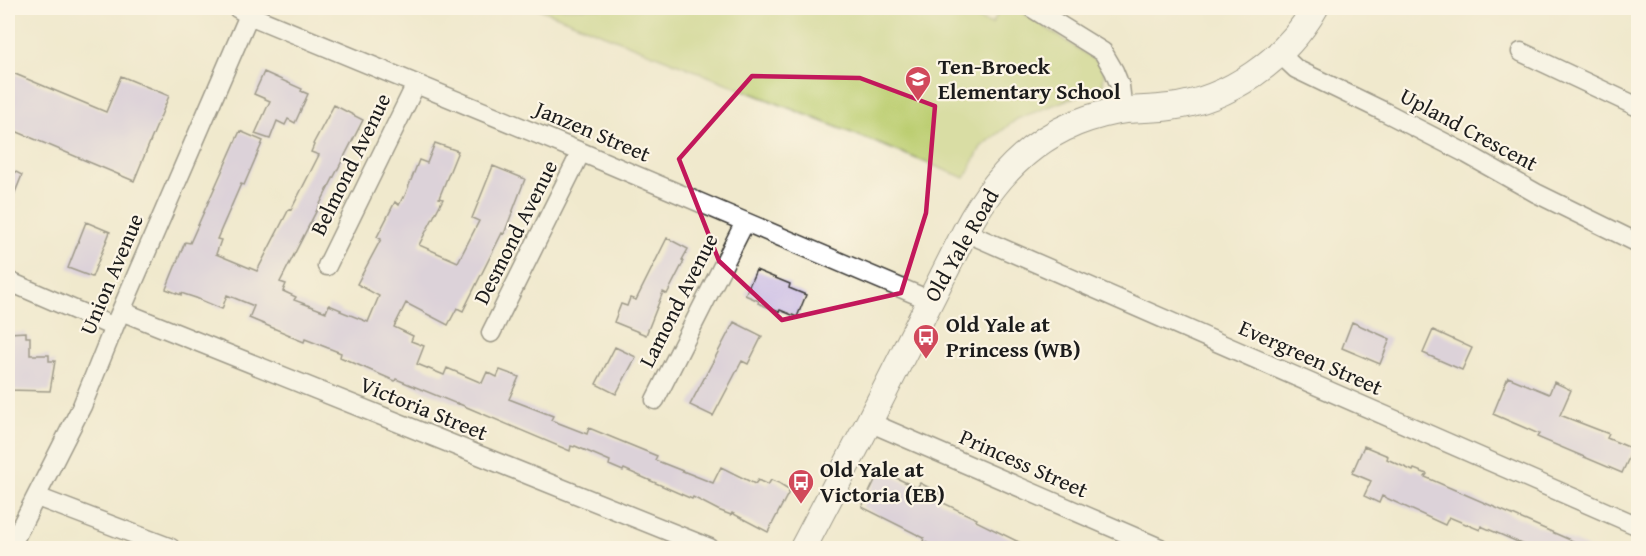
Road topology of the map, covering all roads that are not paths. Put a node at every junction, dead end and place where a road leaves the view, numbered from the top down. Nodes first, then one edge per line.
1 (1032, 8) edge
2 (1315, 8) edge
3 (243, 11) edge
4 (1521, 52) dead end
5 (1280, 53) junction
6 (416, 84) junction
7 (1638, 107) edge
8 (1123, 111) junction
9 (582, 152) junction
10 (745, 222) junction
11 (965, 232) junction
12 (1638, 243) edge
13 (327, 266) dead end
14 (8, 282) edge
15 (929, 300) junction
16 (117, 319) junction
17 (491, 333) dead end
18 (655, 400) dead end
19 (869, 422) junction
20 (37, 497) junction
21 (1638, 526) edge
22 (10, 549) edge
23 (171, 549) edge
24 (710, 549) edge
25 (803, 549) edge
26 (1160, 549) edge

1 - 8 street
2 - 5 street, Old Yale Road
3 - 6 street, Janzen Street
3 - 16 street, Union Avenue
4 - 7 street
5 - 8 street, Old Yale Road
5 - 12 street, Upland Crescent
6 - 9 street, Janzen Street
6 - 13 street, Belmond Avenue
8 - 11 street, Old Yale Road
9 - 10 street, Janzen Street
9 - 17 street, Desmond Avenue
10 - 15 street, Janzen Street
10 - 18 street, Lamond Avenue
11 - 15 street, Old Yale Road
11 - 21 street, Evergreen Street
14 - 16 street, Victoria Street
15 - 19 street, Old Yale Road
16 - 20 street, Union Avenue
16 - 24 street, Victoria Street
19 - 25 street, Old Yale Road
19 - 26 street, Princess Street
20 - 22 street, Union Avenue
20 - 23 street

